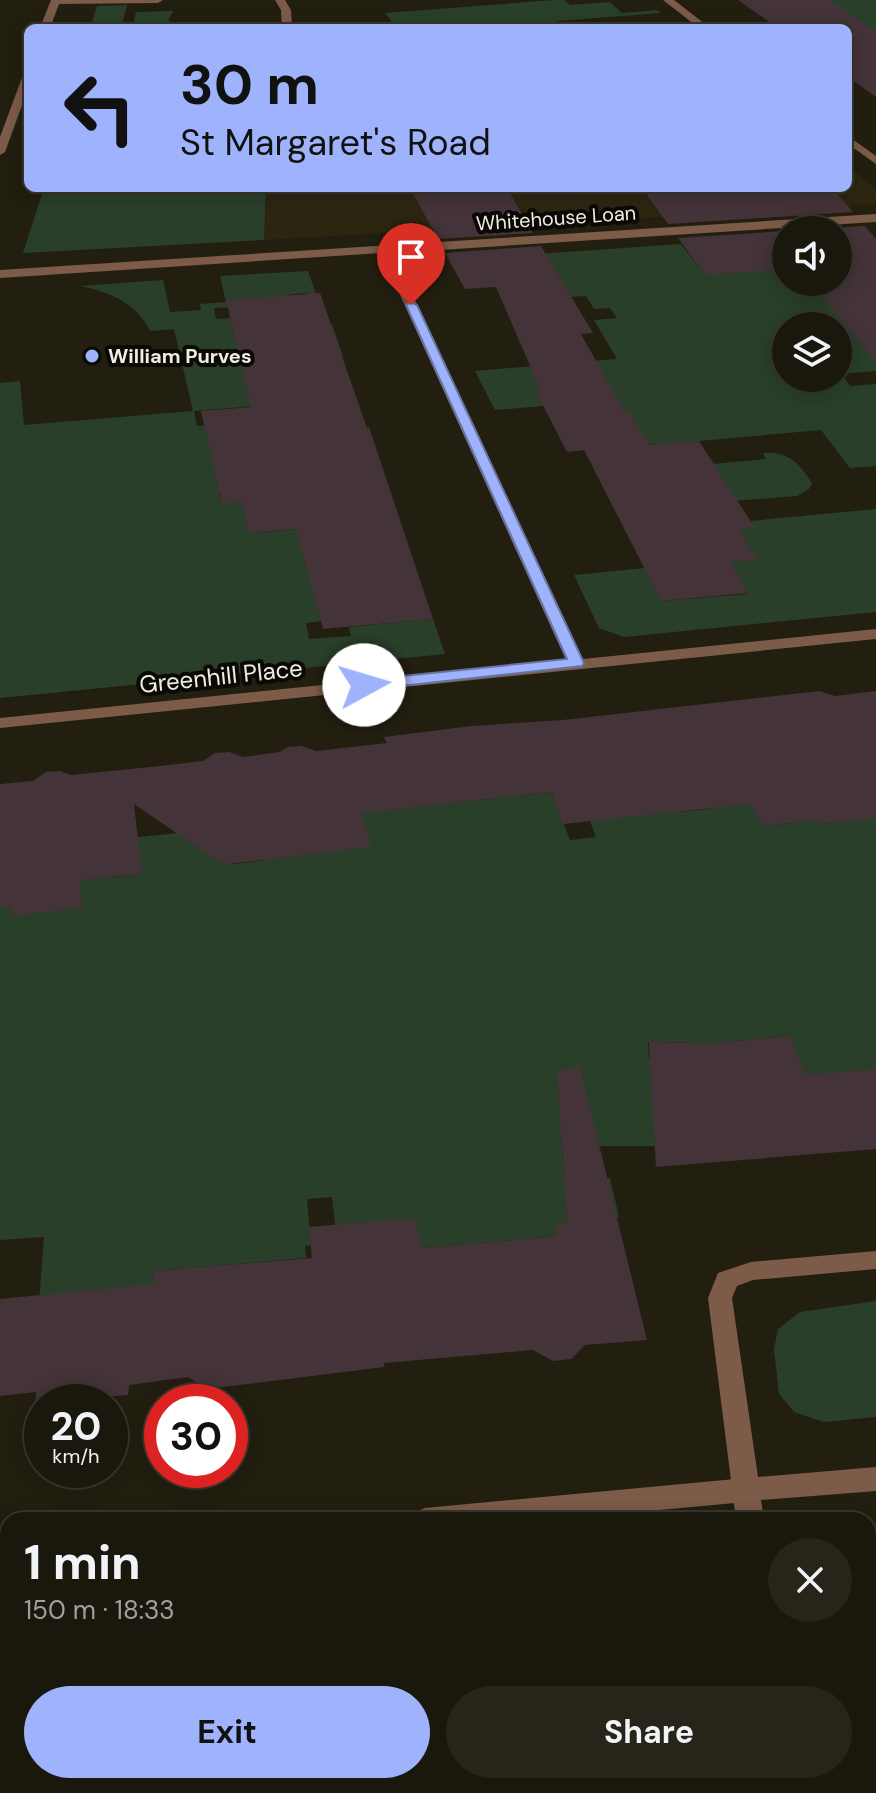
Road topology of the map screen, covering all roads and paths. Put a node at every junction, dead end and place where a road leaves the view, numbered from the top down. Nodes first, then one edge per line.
1 (158, 0) edge
2 (280, 0) edge
3 (668, 0) edge
4 (55, 1) edge
5 (46, 24) edge
6 (287, 24) edge
7 (700, 24) edge
8 (24, 86) edge
9 (852, 142) edge
10 (0, 152) edge
11 (876, 161) edge
12 (876, 218) edge
13 (385, 249) junction
14 (0, 274) edge
15 (876, 634) edge
16 (576, 663) junction
17 (0, 723) edge
18 (876, 1260) edge
19 (876, 1479) edge
20 (746, 1490) junction
21 (511, 1512) edge
22 (749, 1512) edge

1 - 4 street
2 - 6 street
3 - 7 street
4 - 5 street
8 - 10 street
9 - 11 street
12 - 13 street, Whitehouse Loan
13 - 14 street, Whitehouse Loan
13 - 16 street
15 - 16 street, Greenhill Place
16 - 17 street, Greenhill Place
18 - 20 street
19 - 20 street
20 - 21 street
20 - 22 street

